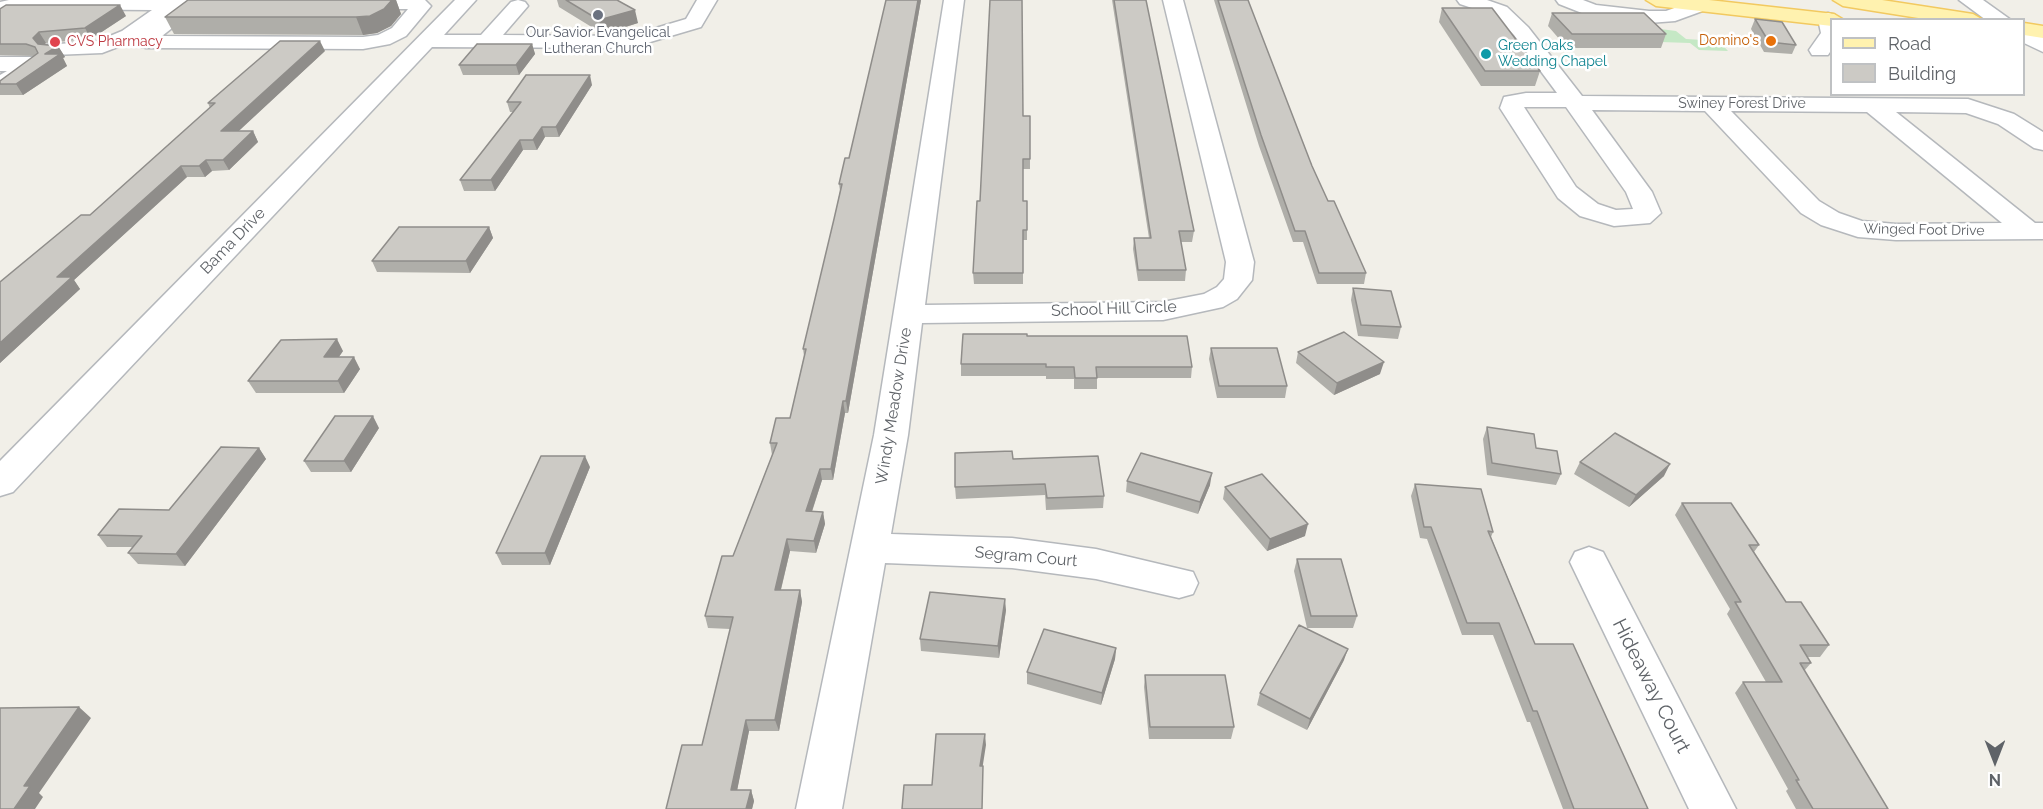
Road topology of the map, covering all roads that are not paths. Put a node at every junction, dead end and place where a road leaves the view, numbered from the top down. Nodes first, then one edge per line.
1 (466, 0) edge
2 (707, 0) edge
3 (954, 0) edge
4 (1173, 0) edge
5 (1467, 0) edge
6 (1566, 0) edge
7 (1656, 0) edge
8 (1843, 0) edge
9 (1945, 0) edge
10 (1969, 0) edge
11 (187, 2) edge
12 (243, 3) edge
13 (335, 3) edge
14 (1701, 4) junction
15 (518, 6) dead end
16 (1885, 6) junction
17 (0, 8) edge
18 (1960, 18) edge
19 (1998, 18) edge
20 (1830, 19) edge
21 (2025, 29) edge
22 (2043, 32) edge
23 (1830, 35) edge
24 (2025, 35) edge
25 (427, 41) junction
26 (487, 41) junction
27 (2043, 46) edge
28 (0, 49) edge
29 (2025, 49) edge
30 (1820, 50) dead end
31 (2043, 52) edge
32 (0, 64) edge
33 (0, 85) edge
34 (1574, 102) junction
35 (1710, 104) junction
36 (1871, 104) junction
37 (2043, 143) edge
38 (2035, 231) edge
39 (909, 314) junction
40 (0, 483) edge
41 (870, 548) junction
42 (1589, 562) dead end
43 (1179, 583) dead end
44 (819, 809) edge
45 (1713, 809) edge

1 - 25 street, Bama Drive
2 - 26 street
3 - 39 street, Windy Meadow Drive
4 - 39 street, School Hill Circle
5 - 34 street
6 - 14 street
7 - 14 main road
8 - 16 main road
9 - 16 main road
10 - 19 street
11 - 12 street
11 - 13 street
11 - 17 street
11 - 28 street
14 - 20 main road
15 - 26 street
16 - 18 main road
21 - 22 main road
23 - 30 street
24 - 27 street
25 - 26 street
25 - 40 street, Bama Drive
29 - 31 main road
32 - 33 street
34 - 34 street, Swiney Forest Drive
34 - 35 street, Swiney Forest Drive
35 - 36 street, Swiney Forest Drive
35 - 38 street, Winged Foot Drive
36 - 37 street, Swiney Forest Drive
36 - 38 street
39 - 41 street, Windy Meadow Drive
41 - 43 street, Segram Court
41 - 44 street, Windy Meadow Drive
42 - 45 street, Hideaway Court

